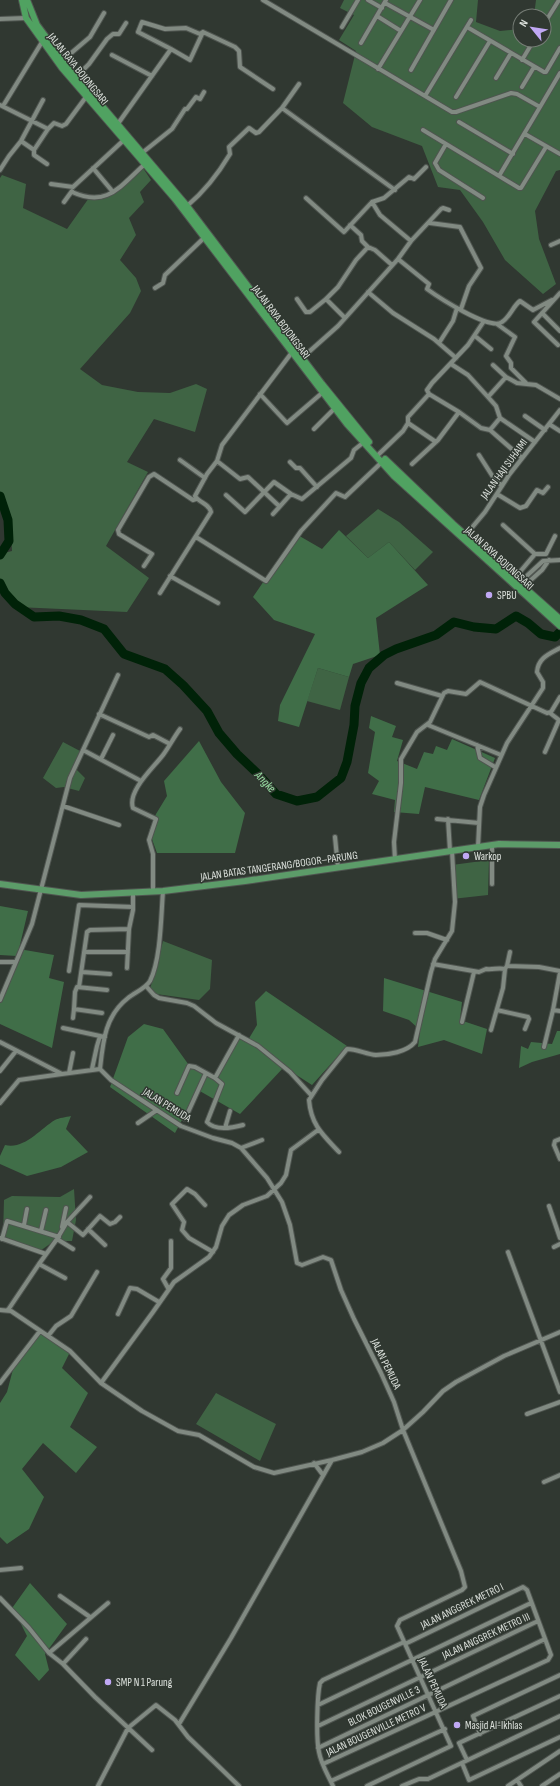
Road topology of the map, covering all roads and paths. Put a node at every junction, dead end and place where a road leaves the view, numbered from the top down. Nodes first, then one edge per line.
1 (22, 0) edge
2 (27, 0) edge
3 (263, 0) edge
4 (358, 0) edge
5 (368, 0) edge
6 (420, 0) edge
7 (451, 0) edge
8 (559, 0) edge
9 (385, 1) edge
10 (382, 8) junction
11 (552, 11) edge
12 (104, 13) dead end
13 (377, 16) junction
14 (409, 17) junction
15 (0, 18) edge
16 (26, 18) junction
17 (471, 20) dead end
18 (126, 23) dead end
19 (342, 27) dead end
20 (467, 27) junction
21 (434, 30) junction
22 (401, 31) junction
23 (203, 32) junction
24 (490, 41) junction
25 (42, 42) junction
26 (361, 43) dead end
27 (529, 48) edge
28 (560, 48) edge
29 (170, 49) junction
30 (511, 53) junction
31 (112, 55) dead end
32 (63, 60) junction
33 (522, 60) junction
34 (534, 67) junction
35 (378, 69) junction
36 (411, 70) dead end
37 (560, 73) edge
38 (76, 76) junction
39 (152, 76) junction
40 (496, 78) dead end
41 (299, 84) dead end
42 (522, 87) dead end
43 (273, 89) dead end
44 (204, 92) dead end
45 (425, 96) junction
46 (86, 97) junction
47 (456, 98) dead end
48 (43, 100) dead end
49 (2, 105) edge
50 (540, 107) junction
51 (282, 108) junction
52 (33, 120) junction
53 (459, 122) dead end
54 (116, 126) junction
55 (48, 129) junction
56 (423, 130) dead end
57 (525, 134) junction
58 (126, 138) junction
59 (21, 141) junction
60 (446, 144) junction
61 (546, 147) junction
62 (34, 150) junction
63 (142, 153) junction
64 (513, 154) junction
65 (560, 154) edge
66 (46, 164) dead end
67 (145, 164) junction
68 (426, 167) dead end
69 (93, 168) junction
70 (0, 170) edge
71 (499, 176) junction
72 (51, 184) dead end
73 (74, 187) junction
74 (394, 190) junction
75 (72, 192) junction
76 (113, 192) junction
77 (306, 198) dead end
78 (483, 198) dead end
79 (64, 202) dead end
80 (372, 202) junction
81 (187, 206) junction
82 (449, 210) dead end
83 (430, 223) junction
84 (350, 226) junction
85 (206, 236) junction
86 (411, 241) junction
87 (560, 241) edge
88 (551, 245) dead end
89 (368, 247) junction
90 (398, 259) junction
91 (392, 265) junction
92 (155, 288) dead end
93 (368, 292) junction
94 (560, 293) edge
95 (297, 299) dead end
96 (326, 299) junction
97 (552, 300) junction
98 (459, 309) junction
99 (542, 313) junction
100 (345, 318) junction
101 (484, 321) junction
102 (497, 323) junction
103 (560, 331) edge
104 (475, 336) junction
105 (439, 343) junction
106 (558, 346) dead end
107 (491, 349) dead end
108 (294, 351) junction
109 (302, 358) junction
110 (456, 358) junction
111 (451, 364) junction
112 (492, 365) dead end
113 (506, 377) junction
114 (526, 383) junction
115 (322, 393) junction
116 (260, 394) junction
117 (429, 394) junction
118 (488, 397) junction
119 (560, 399) edge
120 (335, 408) junction
121 (560, 410) edge
122 (459, 412) junction
123 (525, 416) dead end
124 (500, 418) junction
125 (408, 423) junction
126 (549, 424) junction
127 (314, 429) dead end
128 (490, 430) junction
129 (545, 430) junction
130 (560, 431) edge
131 (364, 442) junction
132 (436, 442) junction
133 (535, 442) junction
134 (379, 454) junction
135 (479, 455) dead end
136 (522, 458) junction
137 (180, 460) dead end
138 (216, 461) junction
139 (290, 462) dead end
140 (382, 462) junction
141 (412, 464) dead end
142 (205, 478) junction
143 (502, 486) junction
144 (317, 487) junction
145 (548, 487) dead end
146 (264, 492) junction
147 (291, 494) junction
148 (497, 494) junction
149 (226, 495) dead end
150 (196, 499) junction
151 (279, 506) junction
152 (273, 514) dead end
153 (503, 525) dead end
154 (555, 536) dead end
155 (464, 537) junction
156 (196, 538) junction
157 (535, 554) junction
158 (560, 560) edge
159 (144, 566) dead end
160 (170, 576) junction
161 (514, 579) junction
162 (519, 587) junction
163 (160, 593) dead end
164 (218, 603) dead end
165 (560, 619) edge
166 (560, 626) edge
167 (560, 648) edge
168 (118, 675) dead end
169 (397, 683) dead end
170 (442, 696) junction
171 (560, 697) edge
172 (531, 705) junction
173 (550, 713) junction
174 (98, 714) junction
175 (428, 725) junction
176 (180, 729) dead end
177 (113, 735) dead end
178 (170, 744) junction
179 (477, 745) junction
180 (83, 750) junction
181 (544, 752) dead end
182 (501, 754) junction
183 (101, 759) junction
184 (495, 767) junction
185 (141, 781) junction
186 (63, 806) junction
187 (437, 819) dead end
188 (448, 820) junction
189 (479, 823) junction
190 (119, 825) dead end
191 (336, 837) dead end
192 (492, 845) junction
193 (560, 845) edge
194 (478, 847) junction
195 (451, 851) junction
196 (395, 860) junction
197 (338, 868) junction
198 (0, 884) edge
199 (492, 884) dead end
200 (42, 890) junction
201 (153, 891) junction
202 (163, 891) junction
203 (133, 892) junction
204 (81, 895) junction
205 (79, 905) junction
206 (133, 907) junction
207 (129, 929) junction
208 (415, 933) dead end
209 (447, 940) junction
210 (84, 952) junction
211 (128, 952) junction
212 (510, 952) dead end
213 (0, 962) edge
214 (16, 962) junction
215 (433, 964) junction
216 (127, 968) dead end
217 (506, 968) junction
218 (69, 971) dead end
219 (560, 971) edge
220 (82, 972) junction
221 (474, 972) junction
222 (110, 974) dead end
223 (146, 986) junction
224 (79, 987) junction
225 (106, 990) dead end
226 (0, 1000) edge
227 (74, 1009) junction
228 (497, 1010) junction
229 (553, 1010) junction
230 (560, 1011) edge
231 (102, 1013) dead end
232 (73, 1018) dead end
233 (462, 1022) dead end
234 (63, 1028) dead end
235 (525, 1029) dead end
236 (491, 1030) dead end
237 (239, 1035) junction
238 (103, 1037) junction
239 (0, 1042) edge
240 (544, 1047) dead end
241 (16, 1051) junction
242 (73, 1053) dead end
243 (92, 1069) junction
244 (100, 1069) junction
245 (0, 1072) edge
246 (69, 1073) junction
247 (206, 1073) junction
248 (62, 1074) junction
249 (215, 1078) junction
250 (177, 1093) dead end
251 (311, 1095) junction
252 (0, 1103) edge
253 (157, 1110) junction
254 (230, 1111) dead end
255 (185, 1119) dead end
256 (138, 1123) dead end
257 (243, 1125) dead end
258 (225, 1128) junction
259 (318, 1130) junction
260 (560, 1139) edge
261 (262, 1140) dead end
262 (241, 1148) junction
263 (340, 1152) dead end
264 (560, 1159) edge
265 (275, 1189) junction
266 (90, 1196) dead end
267 (205, 1205) dead end
268 (549, 1206) dead end
269 (66, 1208) dead end
270 (27, 1209) dead end
271 (46, 1210) dead end
272 (120, 1217) dead end
273 (67, 1222) junction
274 (24, 1225) junction
275 (62, 1229) junction
276 (88, 1229) junction
277 (41, 1231) junction
278 (1, 1238) edge
279 (58, 1238) junction
280 (560, 1238) edge
281 (171, 1241) dead end
282 (560, 1244) edge
283 (106, 1245) dead end
284 (554, 1247) dead end
285 (73, 1249) dead end
286 (212, 1252) junction
287 (508, 1252) dead end
288 (46, 1254) junction
289 (39, 1264) junction
290 (97, 1272) dead end
291 (65, 1278) dead end
292 (168, 1288) junction
293 (159, 1302) junction
294 (0, 1310) edge
295 (8, 1310) junction
296 (118, 1314) dead end
297 (40, 1331) junction
298 (560, 1332) edge
299 (48, 1336) junction
300 (542, 1340) junction
301 (0, 1383) edge
302 (101, 1383) junction
303 (560, 1392) edge
304 (560, 1402) edge
305 (527, 1414) dead end
306 (403, 1430) junction
307 (332, 1460) junction
308 (314, 1463) junction
309 (323, 1475) junction
310 (560, 1475) edge
311 (544, 1482) dead end
312 (21, 1568) dead end
313 (0, 1570) edge
314 (60, 1596) dead end
315 (0, 1598) edge
316 (108, 1603) dead end
317 (531, 1604) junction
318 (90, 1617) junction
319 (538, 1622) junction
320 (86, 1639) dead end
321 (545, 1639) junction
322 (404, 1643) junction
323 (49, 1653) junction
324 (412, 1660) junction
325 (63, 1664) junction
326 (560, 1675) edge
327 (420, 1677) junction
328 (428, 1695) junction
329 (560, 1696) edge
330 (318, 1705) junction
331 (436, 1711) junction
332 (560, 1716) edge
333 (179, 1724) junction
334 (318, 1726) junction
335 (128, 1728) junction
336 (445, 1729) junction
337 (480, 1734) junction
338 (560, 1737) edge
339 (318, 1748) junction
340 (152, 1750) dead end
341 (560, 1751) edge
342 (467, 1760) junction
343 (462, 1763) junction
344 (323, 1764) junction
345 (560, 1774) edge
346 (517, 1780) junction
347 (331, 1781) junction
348 (98, 1786) edge
349 (239, 1786) edge
350 (333, 1786) edge
351 (367, 1786) edge
352 (402, 1786) edge
353 (508, 1786) edge
354 (521, 1786) edge
355 (542, 1786) edge

1 - 16 highway, JALAN RAYA BOJONGSARI
2 - 32 highway, JALAN RAYA BOJONGSARI
3 - 35 street
4 - 19 street
5 - 10 street
6 - 14 street
7 - 21 street
8 - 11 street
9 - 10 street
9 - 14 street
10 - 13 street
12 - 32 street
13 - 22 street
13 - 26 street
14 - 21 street
14 - 22 street
15 - 16 street
16 - 25 highway, JALAN RAYA BOJONGSARI
17 - 20 street
18 - 38 street
20 - 24 street
20 - 45 street
21 - 36 street
22 - 35 street
23 - 29 street
23 - 29 street
23 - 43 street
24 - 30 street
24 - 47 street
25 - 46 highway, JALAN RAYA BOJONGSARI
25 - 49 street
27 - 33 street
28 - 34 street
29 - 39 street
30 - 33 street
30 - 40 street
31 - 39 street
32 - 38 highway, JALAN RAYA BOJONGSARI
33 - 34 street
34 - 42 street
35 - 45 street
37 - 50 street
38 - 54 highway, JALAN RAYA BOJONGSARI
39 - 54 street
41 - 51 street
44 - 63 street
45 - 50 street
46 - 54 highway, JALAN RAYA BOJONGSARI
46 - 55 street
48 - 52 street
49 - 52 street
50 - 57 street
51 - 74 street
51 - 81 street
52 - 55 street
52 - 59 street
53 - 64 street
54 - 58 highway, JALAN RAYA BOJONGSARI
55 - 62 street
56 - 60 street
57 - 61 street
57 - 64 street
58 - 63 highway, JALAN RAYA BOJONGSARI
58 - 67 highway, JALAN RAYA BOJONGSARI
58 - 69 street
59 - 62 street
59 - 70 street
60 - 71 street
60 - 78 street
61 - 65 street
61 - 71 street
62 - 66 street
63 - 81 highway, JALAN RAYA BOJONGSARI
64 - 71 street
67 - 76 street
67 - 85 highway, JALAN RAYA BOJONGSARI
68 - 74 street
69 - 73 street
69 - 76 street
72 - 73 street
73 - 75 street
74 - 80 street
75 - 76 street
75 - 79 street
77 - 84 street
80 - 84 street
80 - 86 street
81 - 85 highway, JALAN RAYA BOJONGSARI
82 - 83 street
83 - 86 street
83 - 98 street
84 - 89 street
85 - 92 street
85 - 108 highway, JALAN RAYA BOJONGSARI
86 - 90 street
87 - 88 street
89 - 91 street
89 - 96 street
90 - 91 street
90 - 98 street
91 - 93 street
93 - 100 street
93 - 105 street
94 - 97 street
95 - 96 street
96 - 100 street
97 - 99 street
97 - 102 street
98 - 101 street
98 - 105 street
99 - 103 street
99 - 106 street
100 - 109 street
101 - 102 street
101 - 104 street
102 - 114 street
104 - 107 street
104 - 110 street
105 - 110 street
108 - 109 highway, JALAN RAYA BOJONGSARI
108 - 115 highway, JALAN RAYA BOJONGSARI
108 - 116 street
109 - 134 highway, JALAN RAYA BOJONGSARI
110 - 111 street
111 - 117 street
111 - 118 street
112 - 113 street
113 - 114 street
113 - 118 street
114 - 119 street
115 - 116 street
115 - 120 highway, JALAN RAYA BOJONGSARI
116 - 138 street
117 - 122 street
117 - 125 street
118 - 124 street
120 - 127 street
120 - 131 highway, JALAN RAYA BOJONGSARI
121 - 126 street, JALAN HAJI SUHAIMI
122 - 128 street
122 - 132 street
123 - 129 street
124 - 128 street
124 - 133 street
125 - 132 street
125 - 134 street
126 - 129 street, JALAN HAJI SUHAIMI
126 - 130 street
128 - 136 street
129 - 133 street, JALAN HAJI SUHAIMI
131 - 140 highway, JALAN RAYA BOJONGSARI
131 - 144 street
132 - 141 street
133 - 136 street, JALAN HAJI SUHAIMI
134 - 155 highway, JALAN RAYA BOJONGSARI
135 - 143 street
136 - 143 street, JALAN HAJI SUHAIMI
137 - 142 street
138 - 142 street
138 - 146 street
139 - 144 street
140 - 155 highway, JALAN RAYA BOJONGSARI
140 - 156 street
142 - 150 street
143 - 148 street, JALAN HAJI SUHAIMI
144 - 147 street
145 - 148 street
146 - 147 street
146 - 149 street
146 - 151 street
147 - 151 street
148 - 155 street, JALAN HAJI SUHAIMI
150 - 156 street
150 - 159 street
151 - 152 street
153 - 157 street
154 - 157 street
155 - 161 highway, JALAN RAYA BOJONGSARI
155 - 162 highway, JALAN RAYA BOJONGSARI
156 - 160 street
157 - 161 street
158 - 162 street
160 - 163 street
160 - 164 street
161 - 162 highway, JALAN RAYA BOJONGSARI
162 - 165 highway, JALAN RAYA BOJONGSARI
162 - 166 highway, JALAN RAYA BOJONGSARI
167 - 172 street
168 - 174 street
169 - 170 street
170 - 172 street
170 - 175 street
171 - 173 street
172 - 173 street
172 - 182 street
173 - 181 street
174 - 178 street
174 - 180 street
175 - 179 street
175 - 196 street
176 - 178 street
177 - 183 street
178 - 185 street
179 - 182 street
179 - 184 street
180 - 183 street
180 - 186 street
182 - 184 street
183 - 185 street
184 - 189 street
185 - 201 street
186 - 190 street
186 - 200 street
187 - 188 street
188 - 189 street
188 - 195 street
189 - 194 street
191 - 197 street
192 - 193 main road, JALAN BATAS TANGERANG/BOGOR–PARUNG
192 - 194 main road, JALAN BATAS TANGERANG/BOGOR–PARUNG
192 - 199 street
194 - 195 main road, JALAN BATAS TANGERANG/BOGOR–PARUNG
195 - 196 main road, JALAN BATAS TANGERANG/BOGOR–PARUNG
195 - 209 street
196 - 197 main road, JALAN BATAS TANGERANG/BOGOR–PARUNG
197 - 202 main road, JALAN BATAS TANGERANG/BOGOR–PARUNG
198 - 200 main road, JALAN BATAS TANGERANG/BOGOR–PARUNG
200 - 204 main road, JALAN BATAS TANGERANG/BOGOR–PARUNG
200 - 214 street
201 - 202 main road, JALAN BATAS TANGERANG/BOGOR–PARUNG
201 - 203 main road, JALAN BATAS TANGERANG/BOGOR–PARUNG
202 - 223 street
203 - 204 main road, JALAN BATAS TANGERANG/BOGOR–PARUNG
203 - 206 street
204 - 205 street
205 - 206 street
205 - 218 street
206 - 207 street
207 - 210 street
207 - 211 street
208 - 209 street
209 - 215 street
210 - 211 street
210 - 220 street
211 - 216 street
212 - 217 street
213 - 214 street
214 - 226 street
215 - 221 street
215 - 251 street
217 - 219 street
217 - 221 street
217 - 228 street
219 - 229 street
220 - 222 street
220 - 224 street
221 - 233 street
223 - 237 street
223 - 238 street
224 - 225 street
224 - 227 street
227 - 231 street
227 - 232 street
228 - 235 street
228 - 236 street
229 - 230 street
229 - 240 street
234 - 238 street
237 - 249 street
237 - 251 street
238 - 243 street
238 - 244 street
239 - 241 street
241 - 245 street
241 - 248 street
242 - 246 street
243 - 244 street
243 - 246 street
244 - 253 street, JALAN PEMUDA
246 - 248 street
247 - 249 street
247 - 250 street
247 - 255 street
248 - 252 street
249 - 258 street
251 - 259 street
253 - 256 street
253 - 262 street, JALAN PEMUDA
254 - 258 street
257 - 258 street
259 - 263 street
259 - 265 street
260 - 264 street
261 - 262 street
262 - 265 street, JALAN PEMUDA
265 - 286 street
265 - 306 street, JALAN PEMUDA
266 - 273 street
267 - 286 street
268 - 280 street
269 - 275 street
270 - 274 street
271 - 277 street
272 - 276 street
273 - 275 street
273 - 276 street
274 - 277 street
274 - 278 street
275 - 279 street
276 - 283 street
277 - 279 street
278 - 288 street
279 - 285 street
279 - 288 street
281 - 292 street
282 - 284 street
286 - 292 street
287 - 300 street
288 - 289 street
289 - 291 street
289 - 295 street
290 - 299 street
292 - 293 street
293 - 296 street
293 - 302 street
294 - 295 street
295 - 297 street
297 - 299 street
297 - 301 street
298 - 300 street
299 - 302 street
300 - 303 street
300 - 306 street
302 - 308 street
304 - 305 street
306 - 307 street
306 - 322 street, JALAN PEMUDA
307 - 308 street
307 - 309 street
308 - 309 street
309 - 333 street
310 - 311 street
312 - 313 street
314 - 318 street
315 - 323 street
316 - 318 street
317 - 319 street
317 - 322 street, JALAN ANGGREK METRO I
317 - 324 street
318 - 323 street
319 - 321 street
319 - 327 street, JALAN ANGGREK METRO III
320 - 325 street
321 - 328 street, BLOK BOUGENVILLE 3
321 - 331 street, JALAN BOUGENVILLE METRO V
322 - 324 street, JALAN PEMUDA
322 - 330 street, JALAN ANGGREK METRO I
323 - 325 street
324 - 327 street, JALAN PEMUDA
324 - 330 street
325 - 335 street
326 - 337 street
327 - 328 street, JALAN PEMUDA
327 - 334 street, JALAN ANGGREK METRO III
328 - 331 street, JALAN PEMUDA
328 - 339 street, BLOK BOUGENVILLE 3
329 - 337 street
330 - 334 street
331 - 336 street, JALAN PEMUDA
331 - 344 street, JALAN BOUGENVILLE METRO V
332 - 342 street
333 - 335 street
333 - 349 street
334 - 339 street
335 - 340 street
335 - 348 street
336 - 347 street
336 - 351 street, JALAN PEMUDA
337 - 342 street
338 - 343 street
339 - 344 street
341 - 346 street
342 - 343 street
343 - 352 street
344 - 347 street
345 - 355 street
346 - 353 street
346 - 354 street
347 - 350 street

